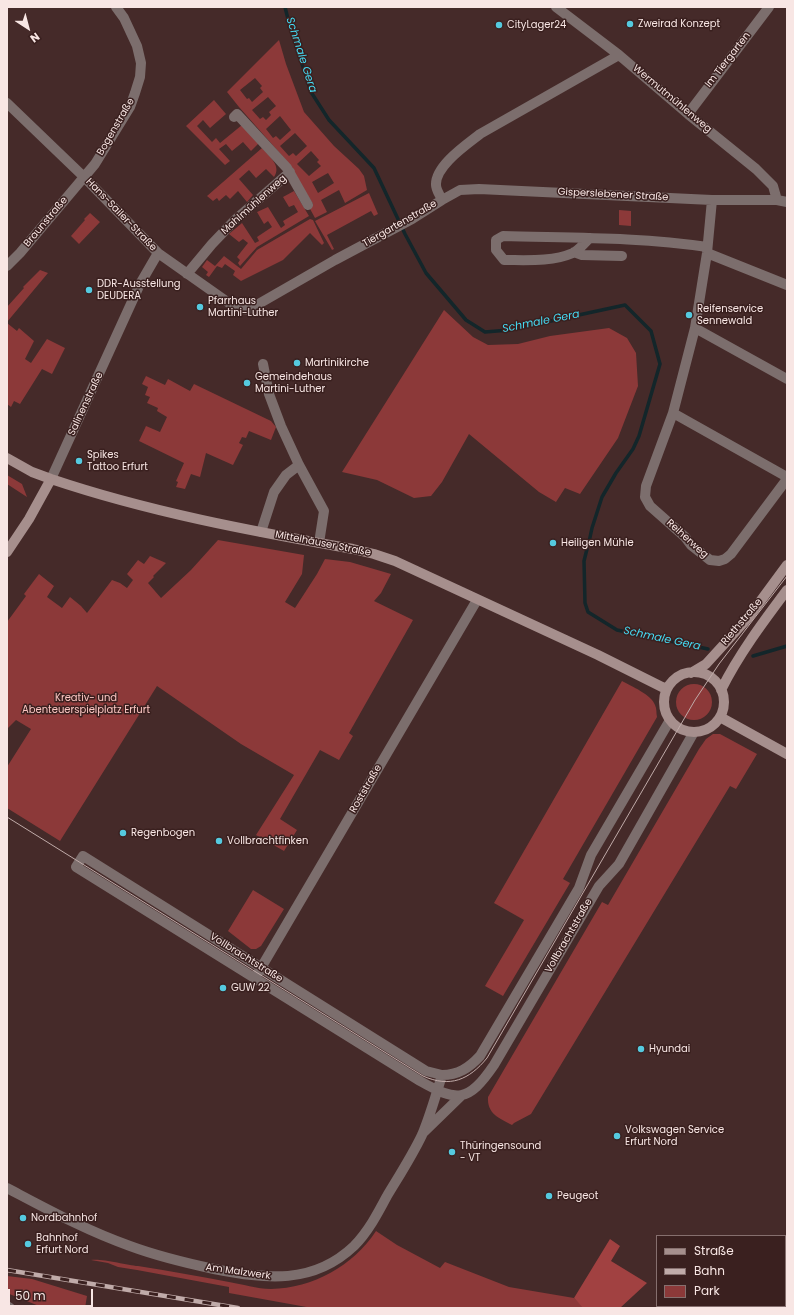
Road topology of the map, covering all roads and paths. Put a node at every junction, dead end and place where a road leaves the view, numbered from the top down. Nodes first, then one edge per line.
1 (116, 7) edge
2 (556, 7) edge
3 (769, 7) edge
4 (619, 55) junction
5 (7, 103) edge
6 (688, 114) junction
7 (234, 117) dead end
8 (290, 172) junction
9 (84, 178) junction
10 (442, 200) junction
11 (712, 200) junction
12 (782, 201) edge
13 (308, 204) dead end
14 (590, 238) junction
15 (707, 250) junction
16 (574, 252) junction
17 (158, 253) junction
18 (622, 256) dead end
19 (7, 266) edge
20 (187, 274) junction
21 (787, 285) edge
22 (248, 310) joint
23 (695, 328) junction
24 (263, 364) dead end
25 (787, 379) edge
26 (673, 413) junction
27 (7, 458) edge
28 (299, 465) junction
29 (787, 478) edge
30 (51, 479) junction
31 (261, 532) junction
32 (319, 543) junction
33 (7, 552) edge
34 (787, 565) edge
35 (787, 590) edge
36 (477, 600) junction
37 (691, 672) junction
38 (667, 689) junction
39 (721, 690) junction
40 (720, 717) junction
41 (670, 720) junction
42 (694, 732) junction
43 (787, 754) edge
44 (261, 968) junction
45 (255, 978) junction
46 (442, 1075) junction
47 (438, 1089) junction
48 (461, 1096) junction
49 (422, 1134) junction
50 (7, 1188) edge
51 (21, 1195) junction
52 (7, 1197) edge
53 (7, 1306) edge
54 (10, 1308) edge

1 - 9 street, Bogenstraße
2 - 4 street, Wermutmühlenweg
3 - 6 street, Im Tiergarten
4 - 6 street, Wermutmühlenweg
4 - 10 street, Tiergartenstraße
5 - 9 street, Hans-Sailer-Straße
6 - 12 street, Wermutmühlenweg
7 - 8 street, Mahlmühlenweg
8 - 13 street, Mahlmühlenweg
8 - 20 street, Mahlmühlenweg
9 - 17 street, Hans-Sailer-Straße
9 - 19 street, Braunstraße
10 - 11 street, Gisperslebener Straße
10 - 22 street, Tiergartenstraße
11 - 12 street, Gisperslebener Straße
11 - 15 street, Reiherweg
14 - 15 street
14 - 16 street
14 - 16 street
15 - 21 street
15 - 23 street, Reiherweg
16 - 18 street
17 - 20 street, Hans-Sailer-Straße
17 - 30 street, Salinenstraße
20 - 22 street, Hans-Sailer-Straße
23 - 25 street
23 - 26 street, Reiherweg
24 - 28 street
26 - 29 street, Reiherweg
26 - 29 street, Reiherweg
27 - 30 main road, Mittelhäuser Straße
28 - 31 street
28 - 32 street
30 - 31 main road, Mittelhäuser Straße
30 - 33 main road, Salinenstraße
31 - 32 main road, Mittelhäuser Straße
32 - 36 main road, Mittelhäuser Straße
34 - 37 main road, Riethstraße
35 - 39 main road, Riethstraße
36 - 38 main road, Mittelhäuser Straße
36 - 44 street, Roststraße
37 - 38 main road
37 - 39 main road
38 - 41 main road
39 - 40 main road
40 - 42 main road
40 - 43 main road
41 - 42 main road
41 - 46 street, Vollbrachtstraße
42 - 48 street, Vollbrachtstraße
44 - 45 street, Roststraße
44 - 45 street, Vollbrachtstraße
44 - 46 street, Vollbrachtstraße
45 - 47 street
46 - 47 street
47 - 48 street
47 - 49 street, Am Malzwerk
48 - 49 street, Am Malzwerk
49 - 51 street, Am Malzwerk
50 - 51 street, Am Malzwerk
51 - 52 street
53 - 54 street

